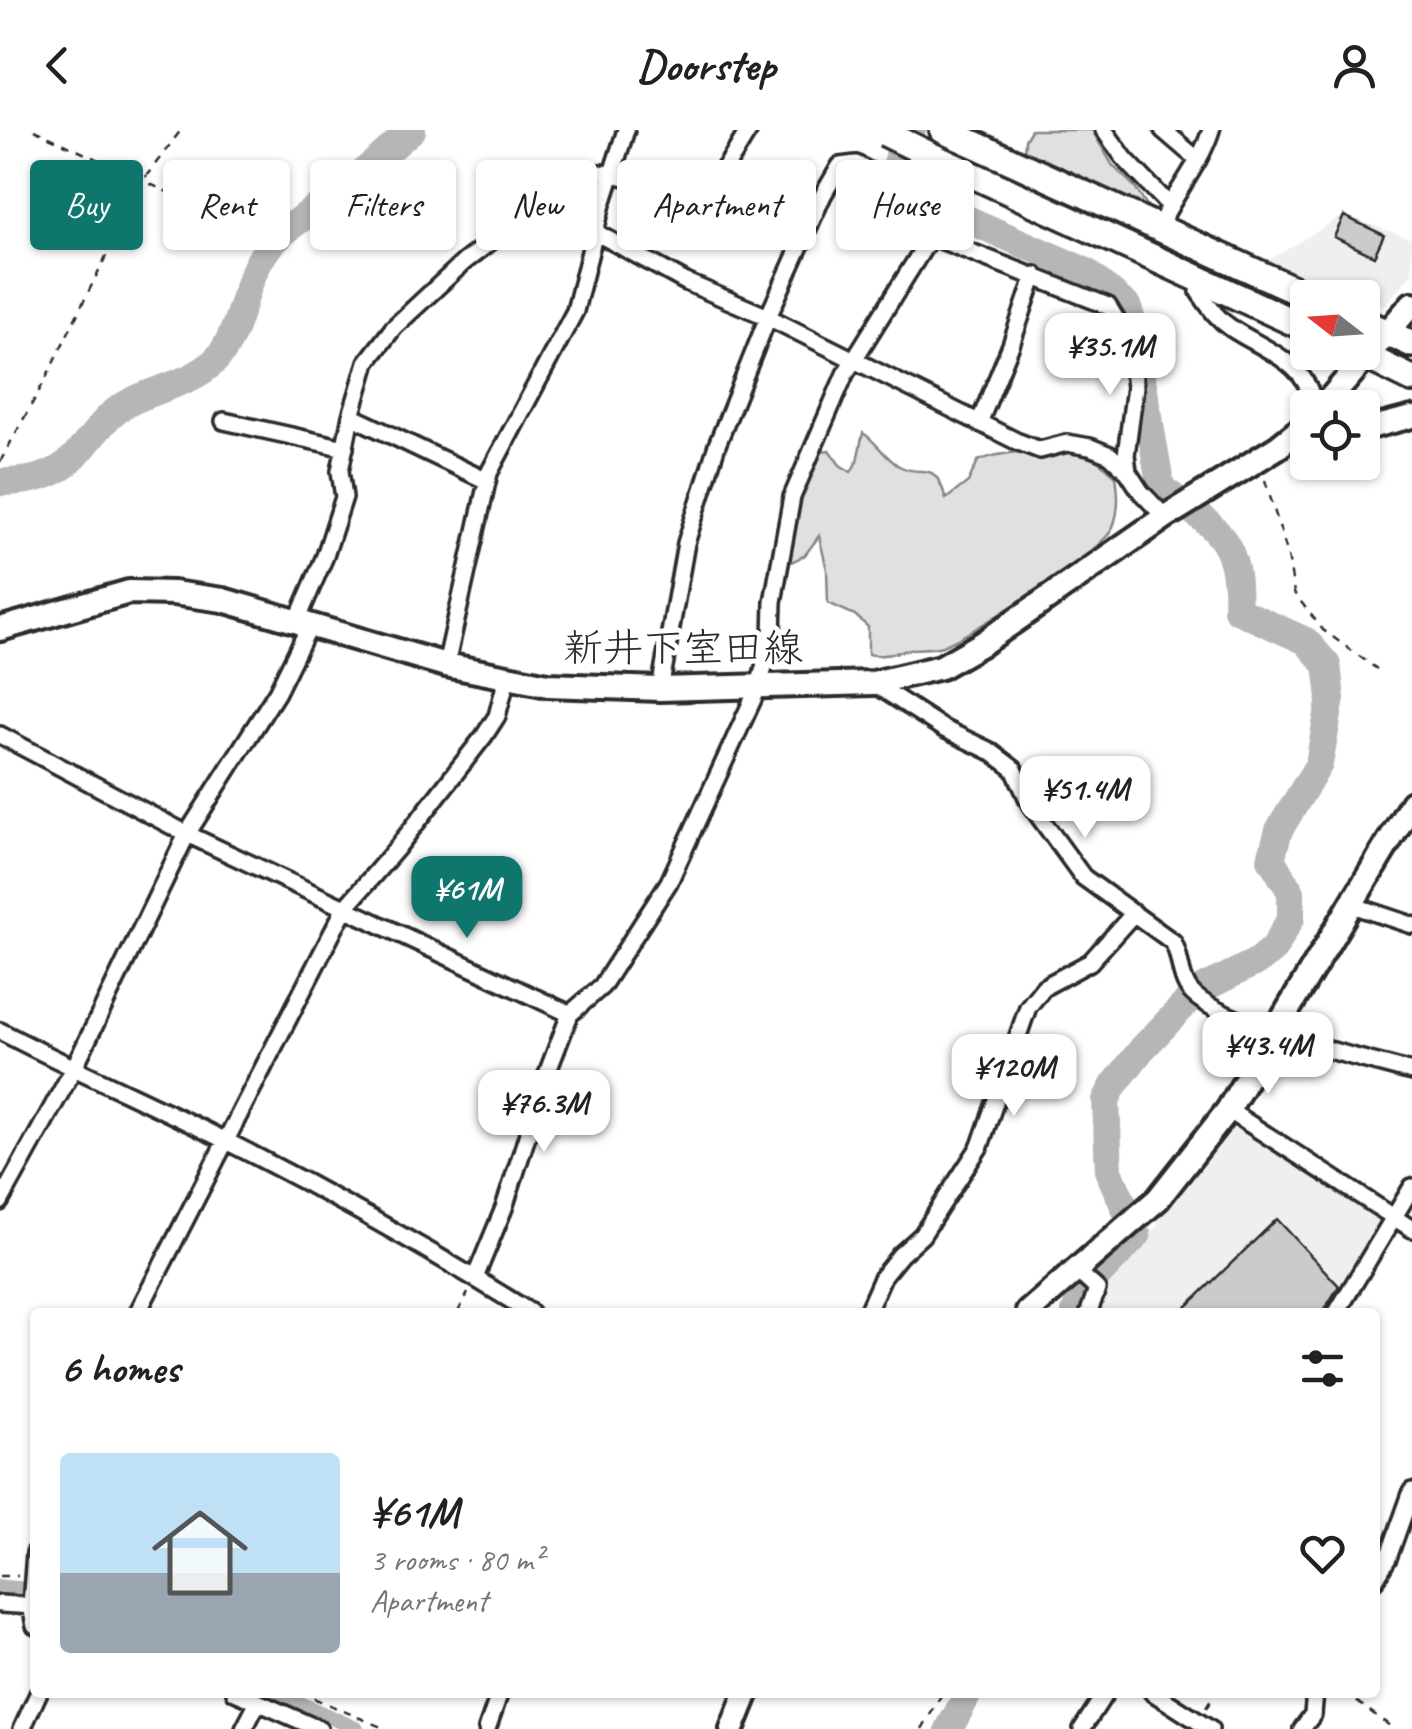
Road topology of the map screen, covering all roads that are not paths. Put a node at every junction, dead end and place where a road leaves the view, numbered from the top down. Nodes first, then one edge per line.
1 (626, 130) edge
2 (749, 130) edge
3 (1104, 130) edge
4 (1163, 130) edge
5 (1211, 130) edge
6 (946, 131) edge
7 (882, 132) edge
8 (1198, 160) junction
9 (611, 172) junction
10 (836, 173) edge
11 (1165, 215) junction
12 (597, 221) edge
13 (597, 234) edge
14 (590, 250) edge
15 (923, 250) edge
16 (969, 250) edge
17 (1036, 275) junction
18 (1290, 285) edge
19 (1199, 292) dead end
20 (1412, 304) edge
21 (768, 317) junction
22 (1290, 321) edge
23 (1380, 328) edge
24 (1388, 332) junction
25 (1380, 339) edge
26 (1412, 344) edge
27 (856, 361) junction
28 (1380, 363) edge
29 (1412, 379) edge
30 (1310, 390) edge
31 (351, 416) junction
32 (1412, 417) edge
33 (224, 421) dead end
34 (979, 423) junction
35 (1380, 425) edge
36 (1290, 436) edge
37 (345, 448) junction
38 (1128, 472) junction
39 (486, 481) junction
40 (1165, 518) junction
41 (304, 623) junction
42 (0, 628) edge
43 (446, 664) junction
44 (507, 678) junction
45 (873, 683) junction
46 (759, 686) junction
47 (660, 689) junction
48 (0, 735) edge
49 (1412, 805) edge
50 (187, 834) junction
51 (1352, 905) junction
52 (344, 908) junction
53 (1134, 913) junction
54 (1412, 926) edge
55 (570, 1014) junction
56 (0, 1031) edge
57 (1276, 1033) junction
58 (73, 1070) junction
59 (1412, 1072) edge
60 (1228, 1110) junction
61 (226, 1141) junction
62 (1412, 1187) edge
63 (0, 1202) edge
64 (1394, 1218) junction
65 (1412, 1229) edge
66 (1077, 1271) junction
67 (476, 1278) junction
68 (140, 1308) edge
69 (524, 1308) edge
70 (869, 1308) edge
71 (1033, 1308) edge
72 (1091, 1308) edge
73 (1339, 1308) edge
74 (1412, 1491) edge
75 (1380, 1572) edge
76 (0, 1604) edge
77 (30, 1605) edge
78 (37, 1698) edge
79 (246, 1698) edge
80 (498, 1698) edge
81 (745, 1698) edge
82 (1102, 1698) edge
83 (1161, 1698) edge
84 (1314, 1698) edge
85 (258, 1704) junction
86 (1204, 1726) edge
87 (22, 1729) edge
88 (244, 1729) edge
89 (320, 1729) edge
90 (487, 1729) edge
91 (732, 1729) edge
92 (1082, 1729) edge
93 (1302, 1729) edge

1 - 9 street
2 - 9 street
3 - 11 street
4 - 8 street
5 - 8 street
6 - 11 main road
7 - 22 main road, bridge
8 - 11 street
9 - 12 street
9 - 31 street
10 - 21 street
11 - 18 main road
13 - 21 street
14 - 39 street
15 - 27 street
16 - 17 street
17 - 34 street
17 - 38 street
19 - 30 street
20 - 24 main road
21 - 27 street
21 - 47 street
23 - 24 main road
24 - 25 main road
24 - 26 main road
27 - 34 street
27 - 46 street
28 - 29 main road
31 - 37 street
31 - 39 street
32 - 35 street
33 - 37 street
34 - 38 street
36 - 40 main road, 新井下室田線
37 - 41 street
38 - 40 street
39 - 43 street
40 - 45 main road, 新井下室田線
41 - 42 main road, 新井下室田線
41 - 43 main road, 新井下室田線
41 - 50 street
43 - 44 main road, 新井下室田線
44 - 47 main road, 新井下室田線
44 - 52 street
45 - 46 main road, 新井下室田線
45 - 53 street
46 - 47 main road, 新井下室田線
46 - 55 street
48 - 50 street
49 - 51 main road
50 - 52 street
50 - 58 street
51 - 54 street
51 - 57 main road
52 - 55 street
52 - 61 street
53 - 57 street
53 - 70 street
55 - 67 street
56 - 58 street
57 - 59 street
57 - 60 main road
58 - 61 street
58 - 63 street
60 - 64 street
60 - 66 main road
61 - 67 street
61 - 68 street
62 - 64 street
64 - 65 street
64 - 73 street
66 - 71 main road
66 - 72 street
67 - 69 street
74 - 75 street
76 - 77 street
78 - 87 street
79 - 85 street
80 - 90 street
81 - 91 main road
82 - 92 street
83 - 86 street
84 - 93 street
85 - 88 street
85 - 89 street

